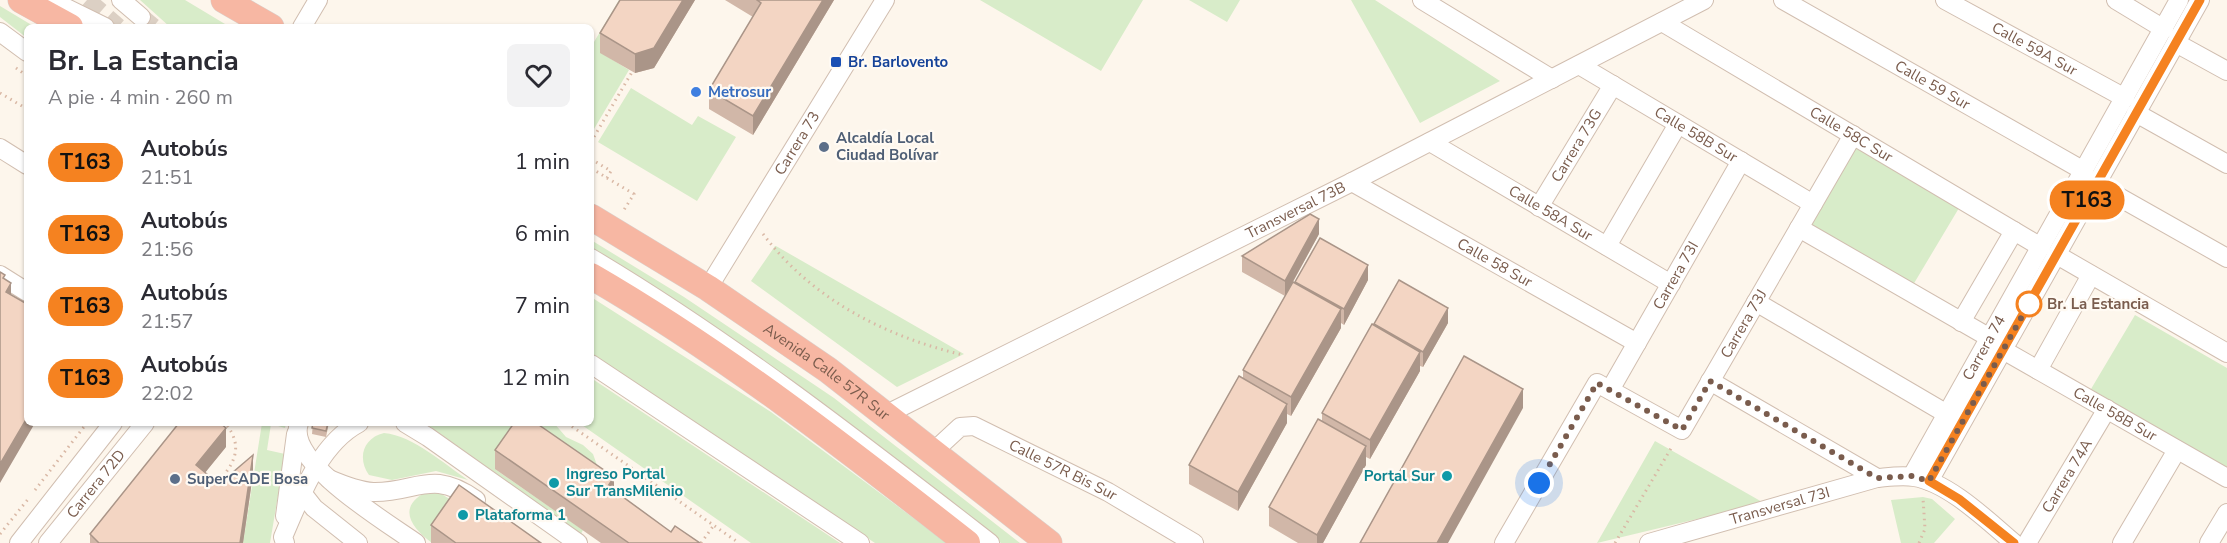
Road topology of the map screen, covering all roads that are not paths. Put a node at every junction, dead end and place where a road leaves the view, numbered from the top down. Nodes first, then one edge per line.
1 (21, 0) edge
2 (50, 0) edge
3 (121, 0) edge
4 (126, 0) edge
5 (224, 0) edge
6 (318, 0) edge
7 (885, 0) edge
8 (1422, 0) edge
9 (1704, 0) edge
10 (1783, 0) edge
11 (1945, 0) edge
12 (2116, 0) edge
13 (2180, 0) edge
14 (2200, 0) edge
15 (1662, 22) junction
16 (65, 24) edge
17 (99, 24) edge
18 (266, 24) edge
19 (304, 24) edge
20 (2164, 29) junction
21 (0, 32) edge
22 (2176, 43) junction
23 (24, 50) edge
24 (1579, 65) junction
25 (2227, 71) edge
26 (1552, 79) junction
27 (1613, 85) junction
28 (2125, 98) junction
29 (2136, 113) junction
30 (1678, 124) junction
31 (1852, 135) junction
32 (1430, 142) junction
33 (0, 148) edge
34 (1741, 161) junction
35 (24, 163) edge
36 (2227, 164) edge
37 (2084, 171) junction
38 (1352, 182) junction
39 (2096, 184) junction
40 (1813, 204) junction
41 (1539, 207) junction
42 (594, 219) edge
43 (1799, 228) junction
44 (2014, 231) junction
45 (1607, 246) junction
46 (2049, 251) junction
47 (2227, 258) edge
48 (594, 260) edge
49 (0, 275) edge
50 (2091, 275) junction
51 (594, 278) edge
52 (1671, 284) junction
53 (708, 288) junction
54 (24, 290) edge
55 (1756, 302) junction
56 (1961, 322) junction
57 (1637, 343) junction
58 (1996, 344) junction
59 (2227, 353) edge
60 (594, 366) edge
61 (2038, 370) junction
62 (1710, 381) junction
63 (1603, 387) junction
64 (2107, 409) junction
65 (1947, 414) junction
66 (885, 415) junction
67 (111, 426) edge
68 (143, 426) edge
69 (297, 426) edge
70 (297, 426) edge
71 (355, 426) edge
72 (410, 426) edge
73 (2177, 450) junction
74 (933, 452) junction
75 (323, 473) junction
76 (290, 476) junction
77 (1877, 478) junction
78 (1920, 478) junction
79 (2227, 478) edge
80 (302, 493) junction
81 (493, 512) edge
82 (2227, 513) edge
83 (55, 540) edge
84 (283, 541) edge
85 (19, 543) edge
86 (358, 543) edge
87 (416, 543) edge
88 (578, 543) edge
89 (860, 543) edge
90 (968, 543) edge
91 (990, 543) edge
92 (1049, 543) edge
93 (1194, 543) edge
94 (1503, 543) edge
95 (1649, 543) edge
96 (2014, 543) edge
97 (2027, 543) edge
98 (2122, 543) edge
99 (2210, 543) edge

1 - 16 highway
2 - 17 street
3 - 4 street
5 - 18 highway
6 - 19 street
7 - 53 street, Carrera 73
8 - 26 street
9 - 15 street, Transversal 73B
10 - 37 street, Calle 59 Sur
11 - 28 street, Calle 59A Sur
12 - 20 street
13 - 20 street, Carrera 74
14 - 22 street, Carrera 74
15 - 24 street, Transversal 73B
15 - 31 street, Calle 58C Sur
20 - 28 street, Carrera 74
21 - 23 street
22 - 25 street
22 - 29 street, Carrera 74
24 - 26 street, Transversal 73B
24 - 27 street, Calle 58B Sur
26 - 32 street, Transversal 73B
27 - 30 street, Calle 58B Sur
27 - 41 street, Carrera 73G
28 - 37 street, Carrera 74
29 - 36 street
29 - 39 street, Carrera 74
30 - 34 street, Calle 58B Sur
30 - 45 street
31 - 40 street, Carrera 73J
31 - 44 street, Calle 58C Sur
32 - 38 street, Transversal 73B
32 - 41 street, Calle 58A Sur
33 - 35 street
34 - 40 street, Calle 58B Sur
34 - 52 street, Carrera 73I
37 - 46 street, Carrera 74
38 - 57 street, Calle 58 Sur
38 - 66 street, Transversal 73B
39 - 46 street, Carrera 74
39 - 47 street
40 - 43 street, Carrera 73J
41 - 45 street, Calle 58A Sur
42 - 53 highway, Avenida Calle 57R Sur
43 - 55 street, Carrera 73J
43 - 56 street, Calle 58B Sur
44 - 46 street, Calle 58C Sur
44 - 56 street
45 - 52 street, Calle 58A Sur
46 - 50 street, Calle 58C Sur
46 - 58 street, Carrera 74
48 - 91 street
49 - 54 street
50 - 59 street, Calle 58C Sur
50 - 61 street
51 - 90 highway
52 - 57 street, Carrera 73I
53 - 66 highway, Avenida Calle 57R Sur
55 - 62 street, Carrera 73J
55 - 65 street
56 - 58 street, Calle 58B Sur
57 - 63 street, Carrera 73I
58 - 61 street, Calle 58B Sur
58 - 65 street, Carrera 74
58 - 78 street, Carrera 74
60 - 89 street
61 - 64 street, Calle 58B Sur
62 - 63 street, Carrera 73J
62 - 77 street
63 - 94 street, Carrera 73I
64 - 73 street, Calle 58B Sur
64 - 97 street, Carrera 74A
65 - 78 street, Carrera 74
66 - 74 highway, Avenida Calle 57R Sur
67 - 85 street, Carrera 72D
68 - 83 street, Carrera 72D
69 - 75 street
70 - 76 street
71 - 75 street
72 - 88 street
73 - 79 street, Calle 58B Sur
73 - 98 street
74 - 92 highway, Avenida Calle 57R Sur
74 - 93 street, Calle 57R Bis Sur
75 - 80 street
75 - 81 street
75 - 87 street
76 - 80 street
76 - 84 street
77 - 78 street, Transversal 73I
77 - 95 street, Transversal 73I
78 - 96 street
80 - 84 street
80 - 86 street
82 - 99 street

